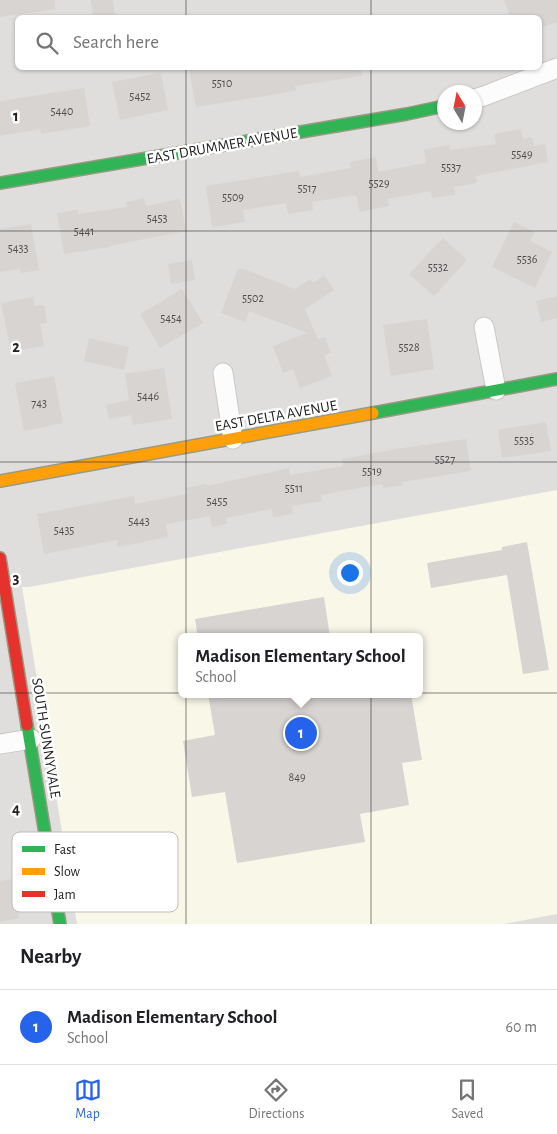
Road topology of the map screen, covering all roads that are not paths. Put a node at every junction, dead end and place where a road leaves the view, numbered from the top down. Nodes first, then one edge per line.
1 (557, 68) edge
2 (482, 97) edge
3 (437, 108) edge
4 (0, 183) edge
5 (484, 327) dead end
6 (223, 373) dead end
7 (557, 379) edge
8 (496, 390) junction
9 (233, 439) junction
10 (0, 481) edge
11 (0, 558) edge
12 (31, 739) junction
13 (0, 744) edge
14 (46, 832) edge

1 - 2 street
3 - 4 street, EAST DRUMMER AVENUE
5 - 8 street
6 - 9 street
7 - 8 street, EAST DELTA AVENUE
8 - 9 street, EAST DELTA AVENUE
9 - 10 street, EAST DELTA AVENUE
11 - 12 street, SOUTH SUNNYVALE
12 - 13 street
12 - 14 street, SOUTH SUNNYVALE

